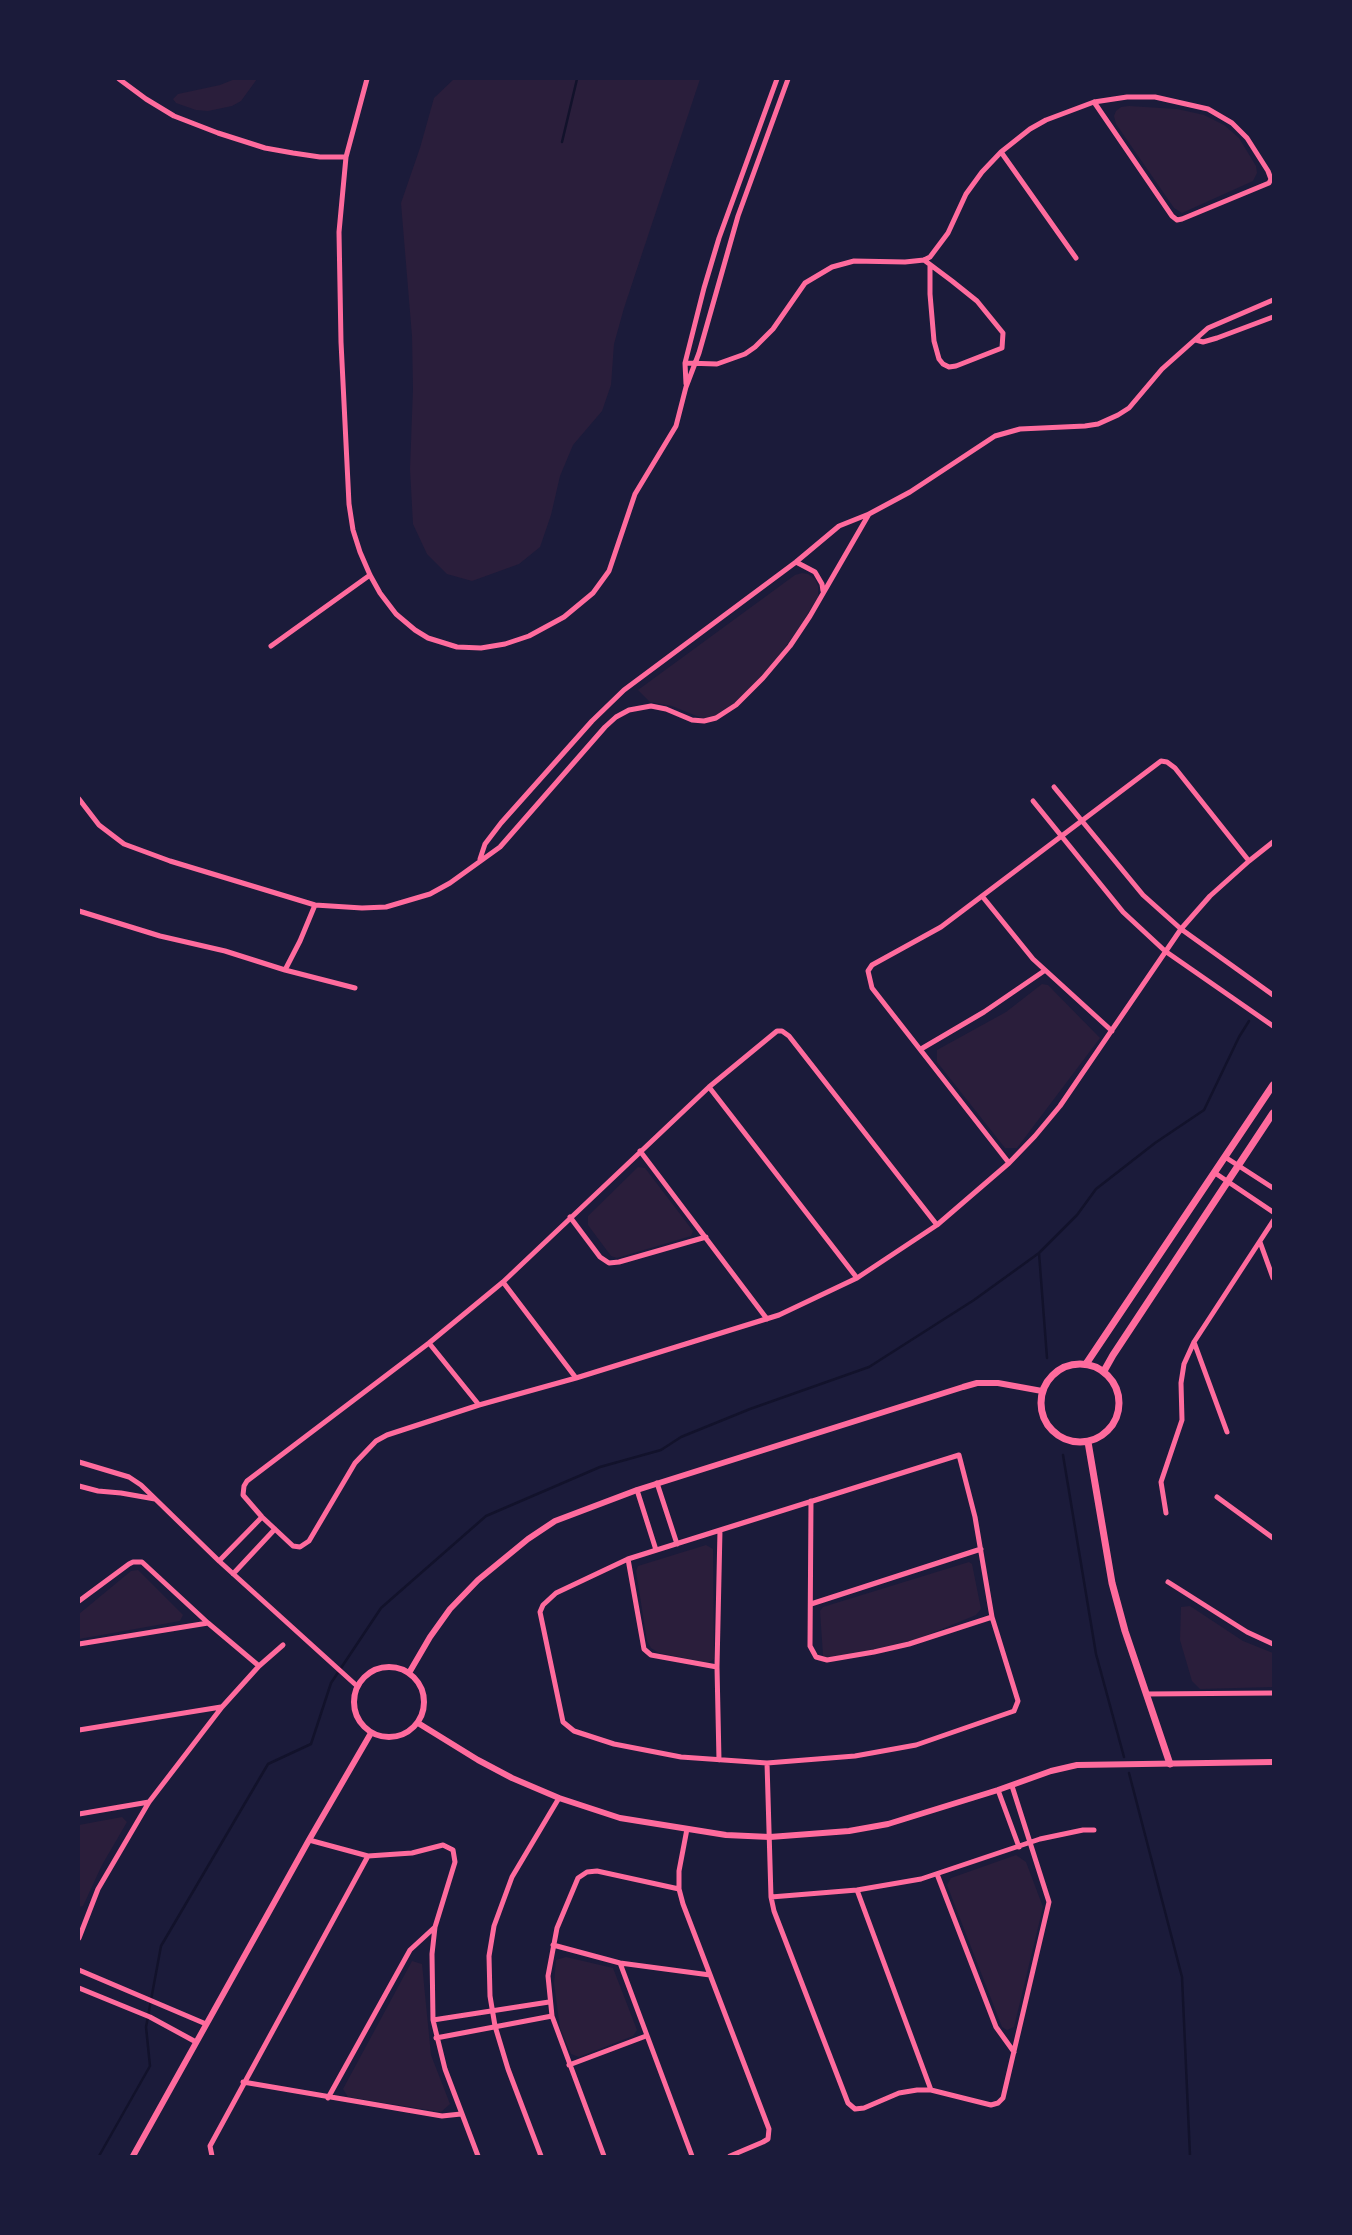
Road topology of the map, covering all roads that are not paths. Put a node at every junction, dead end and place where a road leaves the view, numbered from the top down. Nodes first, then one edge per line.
1 (119, 79) edge
2 (367, 79) edge
3 (777, 79) edge
4 (788, 79) edge
5 (1094, 102) junction
6 (1001, 152) junction
7 (346, 157) junction
8 (1076, 258) dead end
9 (927, 263) junction
10 (1273, 300) edge
11 (1273, 317) edge
12 (1196, 340) junction
13 (685, 363) junction
14 (695, 364) junction
15 (686, 387) junction
16 (869, 513) junction
17 (796, 562) junction
18 (370, 575) junction
19 (823, 591) junction
20 (271, 646) dead end
21 (1054, 787) dead end
22 (79, 799) edge
23 (1033, 801) dead end
24 (1080, 821) junction
25 (1062, 837) junction
26 (1273, 842) edge
27 (480, 859) junction
28 (1249, 860) junction
29 (982, 896) junction
30 (315, 905) junction
31 (79, 911) edge
32 (1181, 929) junction
33 (1165, 951) junction
34 (285, 970) junction
35 (1044, 971) junction
36 (355, 988) dead end
37 (1273, 995) edge
38 (1273, 1026) edge
39 (1112, 1031) junction
40 (921, 1049) junction
41 (1273, 1085) edge
42 (709, 1087) junction
43 (1273, 1113) edge
44 (640, 1151) junction
45 (1225, 1157) junction
46 (1009, 1163) junction
47 (1239, 1165) junction
48 (1215, 1173) junction
49 (1227, 1182) junction
50 (1273, 1188) edge
51 (1273, 1212) edge
52 (570, 1217) junction
53 (1273, 1220) edge
54 (937, 1225) junction
55 (706, 1237) junction
56 (1260, 1242) junction
57 (857, 1278) junction
58 (1273, 1278) edge
59 (503, 1282) junction
60 (767, 1318) junction
61 (1194, 1342) junction
62 (429, 1343) junction
63 (1086, 1364) junction
64 (1104, 1371) junction
65 (576, 1378) junction
66 (1042, 1391) junction
67 (479, 1405) junction
68 (1227, 1432) dead end
69 (1088, 1442) junction
70 (79, 1462) edge
71 (657, 1483) junction
72 (79, 1486) edge
73 (637, 1490) junction
74 (1217, 1497) dead end
75 (155, 1499) junction
76 (811, 1501) junction
77 (1166, 1513) dead end
78 (261, 1517) junction
79 (275, 1529) junction
80 (720, 1530) junction
81 (1273, 1538) edge
82 (677, 1544) junction
83 (981, 1549) junction
84 (656, 1550) junction
85 (628, 1559) junction
86 (219, 1562) junction
87 (233, 1574) junction
88 (1168, 1582) dead end
89 (79, 1601) edge
90 (811, 1604) junction
91 (992, 1617) junction
92 (208, 1623) junction
93 (79, 1644) edge
94 (1273, 1644) edge
95 (283, 1645) dead end
96 (259, 1666) junction
97 (717, 1667) junction
98 (409, 1673) junction
99 (357, 1686) junction
100 (1273, 1693) edge
101 (1147, 1694) junction
102 (222, 1707) junction
103 (418, 1723) junction
104 (79, 1730) edge
105 (371, 1733) junction
106 (719, 1760) junction
107 (767, 1762) junction
108 (1273, 1762) edge
109 (1170, 1764) junction
110 (1012, 1786) junction
111 (999, 1790) junction
112 (559, 1798) junction
113 (149, 1802) junction
114 (79, 1814) edge
115 (687, 1829) junction
116 (1094, 1830) dead end
117 (769, 1837) junction
118 (309, 1840) junction
119 (1029, 1843) junction
120 (1019, 1847) junction
121 (368, 1856) junction
122 (937, 1874) junction
123 (679, 1889) junction
124 (857, 1890) junction
125 (771, 1897) junction
126 (82, 1916) edge
127 (435, 1927) junction
128 (79, 1938) edge
129 (552, 1945) junction
130 (620, 1963) junction
131 (79, 1970) edge
132 (710, 1975) junction
133 (79, 1988) edge
134 (550, 2002) junction
135 (161, 2005) junction
136 (492, 2010) junction
137 (552, 2016) junction
138 (152, 2018) junction
139 (433, 2020) junction
140 (206, 2024) junction
141 (495, 2026) junction
142 (646, 2036) junction
143 (436, 2038) junction
144 (197, 2042) junction
145 (1014, 2052) junction
146 (569, 2065) junction
147 (243, 2082) junction
148 (931, 2090) junction
149 (328, 2098) junction
150 (461, 2114) junction
151 (133, 2156) edge
152 (212, 2156) edge
153 (478, 2156) edge
154 (541, 2156) edge
155 (604, 2156) edge
156 (692, 2156) edge
157 (730, 2156) edge

1 - 7 street
2 - 7 street
3 - 13 street
4 - 14 street
5 - 5 street
5 - 6 street
6 - 8 street
6 - 9 street
7 - 18 street
9 - 9 street
9 - 14 street
10 - 12 street
11 - 12 street
12 - 16 street
13 - 14 street
13 - 15 street
14 - 15 street
15 - 18 street
16 - 17 street
16 - 19 street
17 - 19 street
17 - 27 street
18 - 20 street
19 - 27 street
21 - 24 street
22 - 30 street
23 - 25 street
24 - 25 street
24 - 28 street
24 - 32 street
25 - 29 street
25 - 33 street
26 - 28 street
27 - 30 street
28 - 32 street
29 - 35 street
29 - 40 street
30 - 34 street
31 - 34 street
32 - 33 street
32 - 37 street
33 - 38 street
33 - 39 street
34 - 36 street
35 - 39 street
35 - 40 street
39 - 46 street
40 - 46 street
41 - 45 main road
42 - 44 street
42 - 54 street
42 - 57 street
43 - 47 main road
44 - 52 street
44 - 55 street
45 - 47 street
45 - 48 main road
46 - 54 street
47 - 49 main road
47 - 50 street
48 - 49 street
48 - 63 main road
49 - 51 street
49 - 64 main road
52 - 55 street
52 - 59 street
53 - 56 street
54 - 57 street
55 - 60 street
56 - 58 street
56 - 61 street
57 - 60 street
59 - 62 street
59 - 65 street
60 - 65 street
61 - 68 street
61 - 77 street
62 - 67 street
62 - 78 street
63 - 64 main road
63 - 66 main road
64 - 69 main road
65 - 67 street
66 - 69 main road
66 - 71 street
67 - 79 street
69 - 101 main road
70 - 75 street
71 - 73 street
71 - 82 street
72 - 75 street
73 - 84 street
73 - 98 street
74 - 81 street
75 - 86 street
76 - 80 street
76 - 83 street
76 - 90 street
78 - 79 street
78 - 86 street
79 - 87 street
80 - 82 street
80 - 97 street
82 - 84 street
83 - 90 street
83 - 91 street
84 - 85 street
85 - 97 street
85 - 106 street
86 - 87 street
87 - 99 street
88 - 94 street
89 - 92 street
90 - 91 street
91 - 107 street
92 - 93 street
92 - 96 street
95 - 96 street
96 - 102 street
97 - 106 street
98 - 99 street
98 - 103 street
99 - 105 street
100 - 101 street
101 - 109 main road
102 - 104 street
102 - 113 street
103 - 105 street
103 - 112 street
105 - 118 street
106 - 107 street
107 - 117 street
108 - 109 street
109 - 110 street
110 - 111 street
110 - 119 street
111 - 117 street
111 - 120 street
112 - 115 street
112 - 136 street
113 - 114 street
113 - 126 street
115 - 117 street
115 - 123 street
116 - 119 street
117 - 125 street
118 - 121 street
118 - 140 street
119 - 120 street
119 - 145 street
120 - 122 street
121 - 127 street
121 - 147 street
122 - 124 street
122 - 145 street
123 - 129 street
123 - 132 street
124 - 125 street
124 - 148 street
125 - 148 street
126 - 128 street
127 - 139 street
127 - 149 street
129 - 130 street
129 - 134 street
130 - 132 street
130 - 142 street
131 - 135 street
132 - 157 street
133 - 138 street
134 - 136 street
134 - 137 street
135 - 138 street
135 - 140 street
136 - 139 street
136 - 141 street
137 - 141 street
137 - 146 street
138 - 144 street
139 - 143 street
140 - 144 street
141 - 143 street
141 - 154 street
142 - 146 street
142 - 156 street
143 - 150 street
144 - 151 street
145 - 148 street
146 - 155 street
147 - 149 street
147 - 152 street
149 - 150 street
150 - 153 street

